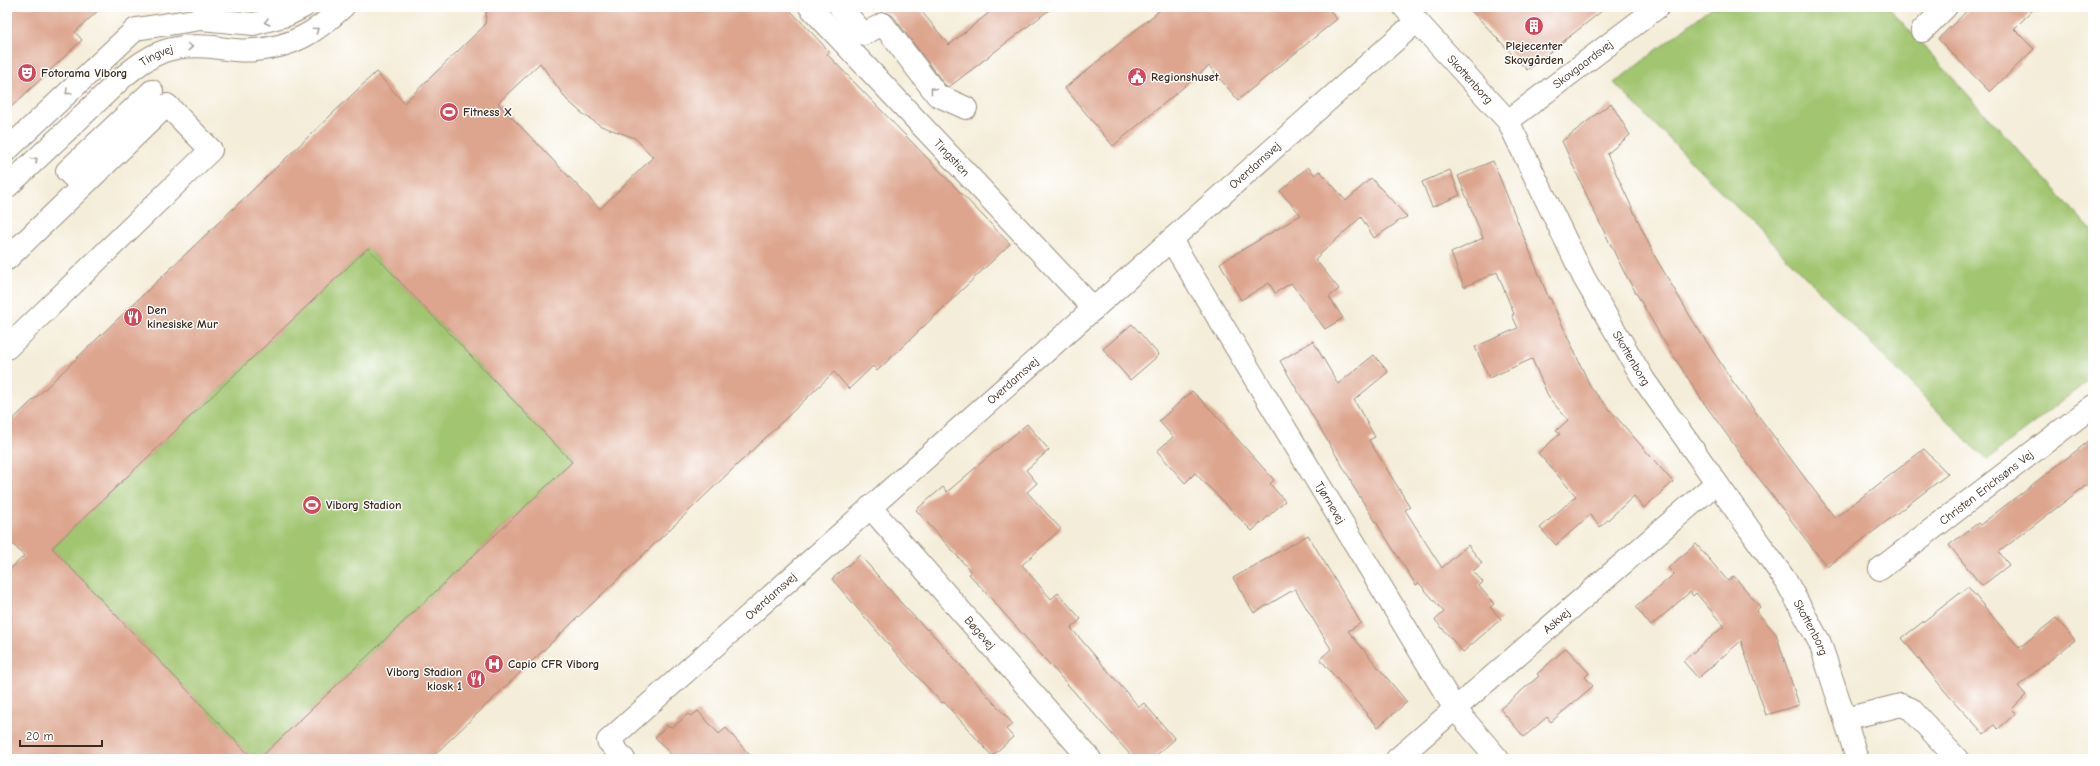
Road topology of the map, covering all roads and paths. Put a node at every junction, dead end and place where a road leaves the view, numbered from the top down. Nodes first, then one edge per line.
1 (303, 7) edge
2 (343, 7) edge
3 (810, 7) edge
4 (840, 7) edge
5 (1658, 7) edge
6 (1946, 7) edge
7 (1411, 14) edge
8 (1922, 31) dead end
9 (152, 91) dead end
10 (966, 108) dead end
11 (1508, 121) junction
12 (7, 150) edge
13 (82, 186) junction
14 (7, 187) edge
15 (1171, 240) junction
16 (7, 259) edge
17 (1094, 309) junction
18 (7, 348) edge
19 (2093, 406) edge
20 (1716, 483) junction
21 (870, 507) junction
22 (1880, 568) dead end
23 (1455, 709) junction
24 (1845, 719) junction
25 (624, 759) edge
26 (1090, 759) edge
27 (1397, 759) edge
28 (1498, 759) edge
29 (1857, 759) edge
30 (1957, 759) edge

1 -> 12 street
14 -> 2 street, Tingvej
3 - 17 street, Tingstien
10 -> 4 street
5 - 11 street, Skovgaardsvej
6 - 8 street
7 - 11 street, Skottenborg
7 - 15 street, Overdamsvej
9 - 13 street
11 - 20 street, Skottenborg
13 - 16 street
13 - 18 street
15 - 17 street, Overdamsvej
15 - 23 street, Tjørnevej
17 - 21 street, Overdamsvej
19 - 22 street, Christen Erichsøns Vej
20 - 23 street, Askvej
20 - 24 street, Skottenborg
21 - 25 street, Overdamsvej
21 - 26 street, Bøgevej
23 - 27 street, Askvej
23 - 28 street, Tjørnevej
24 - 29 street, Skottenborg
24 - 30 street

